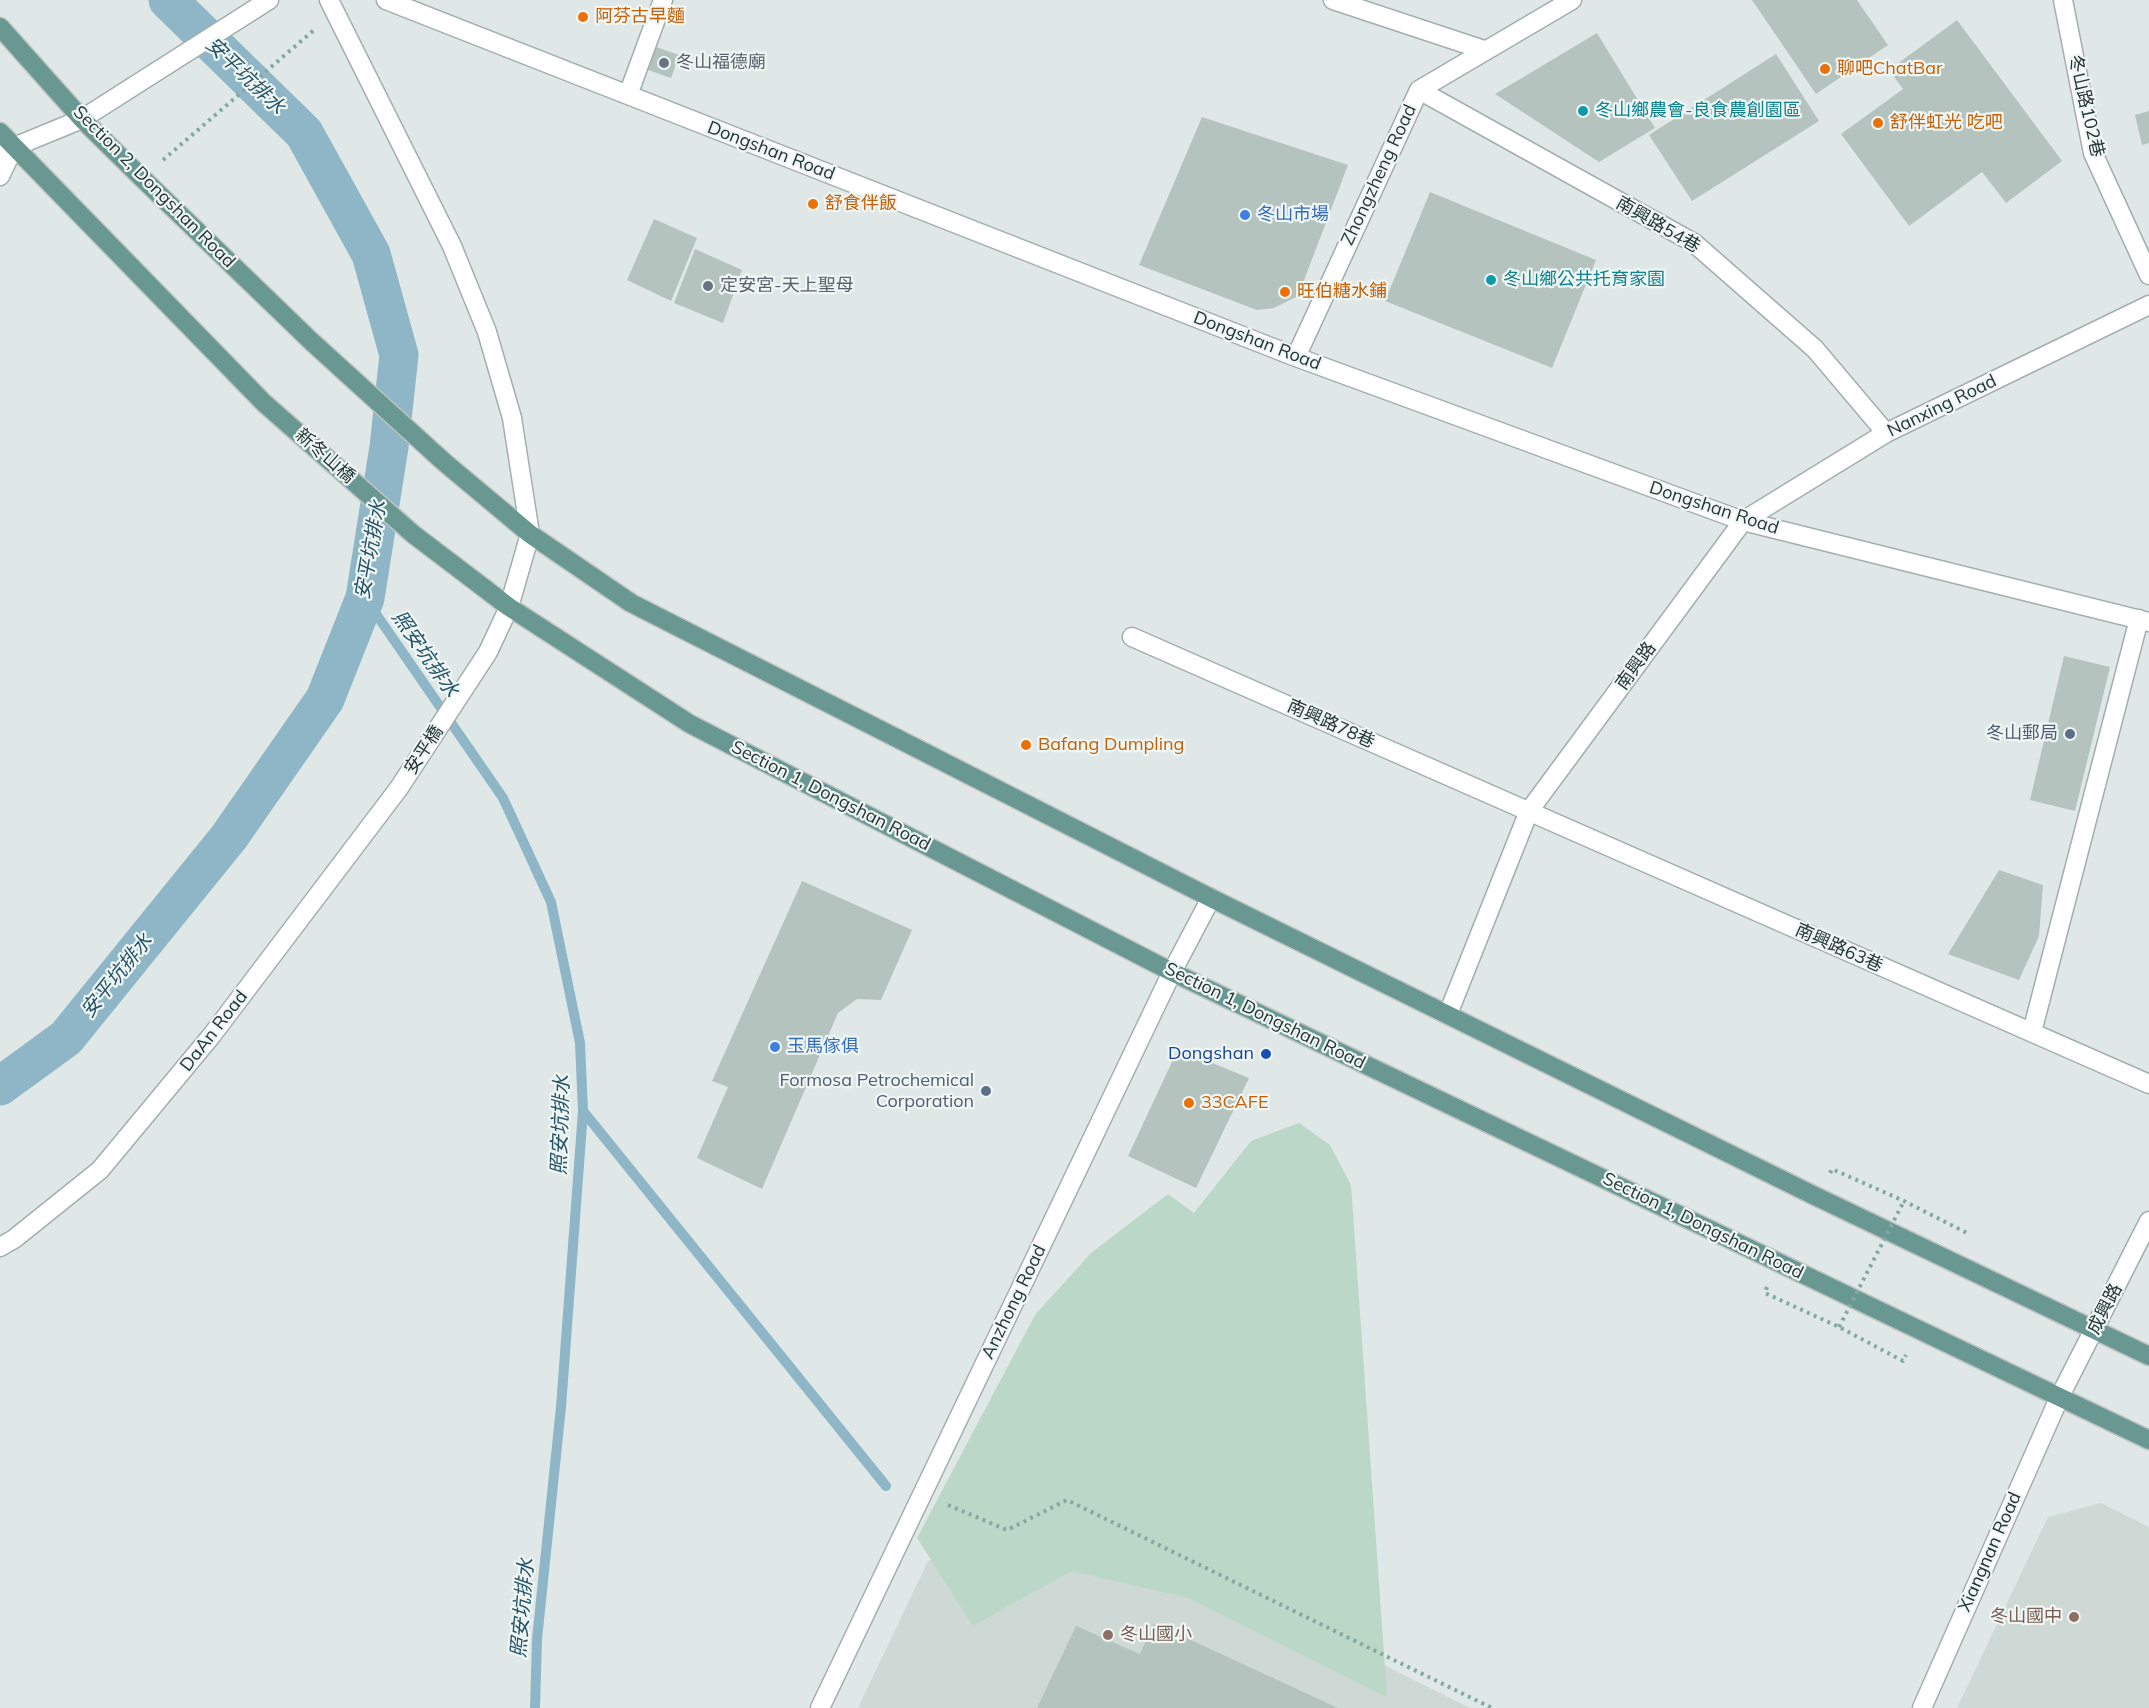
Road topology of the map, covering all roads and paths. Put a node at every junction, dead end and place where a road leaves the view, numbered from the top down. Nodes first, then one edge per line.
1 (269, 0) edge
2 (329, 0) edge
3 (386, 0) edge
4 (663, 0) edge
5 (1333, 0) edge
6 (1572, 0) edge
7 (2063, 0) edge
8 (0, 27) edge
9 (303, 39) dead end
10 (1484, 50) junction
11 (1419, 90) junction
12 (628, 95) junction
13 (82, 118) junction
14 (0, 132) edge
15 (7, 148) edge
16 (0, 176) edge
17 (142, 178) junction
18 (2149, 275) edge
19 (2149, 305) edge
20 (1296, 357) junction
21 (1886, 433) junction
22 (1743, 521) junction
23 (413, 534) joint
24 (531, 534) junction
25 (509, 607) junction
26 (2144, 620) edge
27 (1132, 637) dead end
28 (399, 788) joint
29 (1529, 811) junction
30 (1211, 898) junction
31 (1173, 972) junction
32 (1448, 1014) junction
33 (2032, 1032) junction
34 (2149, 1084) edge
35 (1832, 1169) dead end
36 (1904, 1201) junction
37 (2149, 1221) edge
38 (1967, 1233) dead end
39 (0, 1247) edge
40 (1765, 1293) dead end
41 (1839, 1327) junction
42 (2095, 1329) junction
43 (2149, 1356) edge
44 (1903, 1361) dead end
45 (2060, 1396) junction
46 (2149, 1440) edge
47 (922, 1494) junction
48 (820, 1708) edge
49 (1492, 1708) edge
50 (1922, 1708) edge

1 - 13 street
2 - 24 street
3 - 12 street, Dongshan Road
4 - 12 street
5 - 10 street
6 - 10 street, Zhongzheng Road
7 - 18 street, 冬山路102巷
8 - 13 main road, Section 2, Dongshan Road
9 - 17 path
10 - 11 street, Zhongzheng Road
11 - 20 street, Zhongzheng Road
11 - 21 street, 南興路54巷
12 - 20 street, Dongshan Road
13 - 15 street
13 - 17 main road, Section 2, Dongshan Road
14 - 15 main road
15 - 16 street
15 - 23 main road, 新冬山橋
17 - 24 main road, Section 2, Dongshan Road
19 - 21 street, Nanxing Road
20 - 22 street, Dongshan Road
21 - 22 street, Nanxing Road
22 - 26 street, Dongshan Road
22 - 29 street, 南興路
23 - 25 main road, Section 1, Dongshan Road
24 - 25 street, 安平橋
24 - 30 main road
25 - 28 street, 安平橋
25 - 31 main road, Section 1, Dongshan Road
26 - 33 street
27 - 29 street, 南興路78巷
28 - 39 street, DaAn Road
29 - 32 street, 南興路
29 - 33 street, 南興路63巷
30 - 31 street, Anzhong Road
30 - 32 main road
31 - 45 main road, Section 1, Dongshan Road
31 - 47 street, Anzhong Road
32 - 42 main road
33 - 34 street, 南興路63巷
35 - 36 path
36 - 38 path
36 - 41 path, bridge
37 - 42 street, 成興路
40 - 41 path
41 - 44 path
42 - 43 main road
42 - 45 street, 成興路
45 - 46 main road, Section 1, Dongshan Road
45 - 50 street, Xiangnan Road
47 - 48 street, Anzhong Road
47 - 49 path

